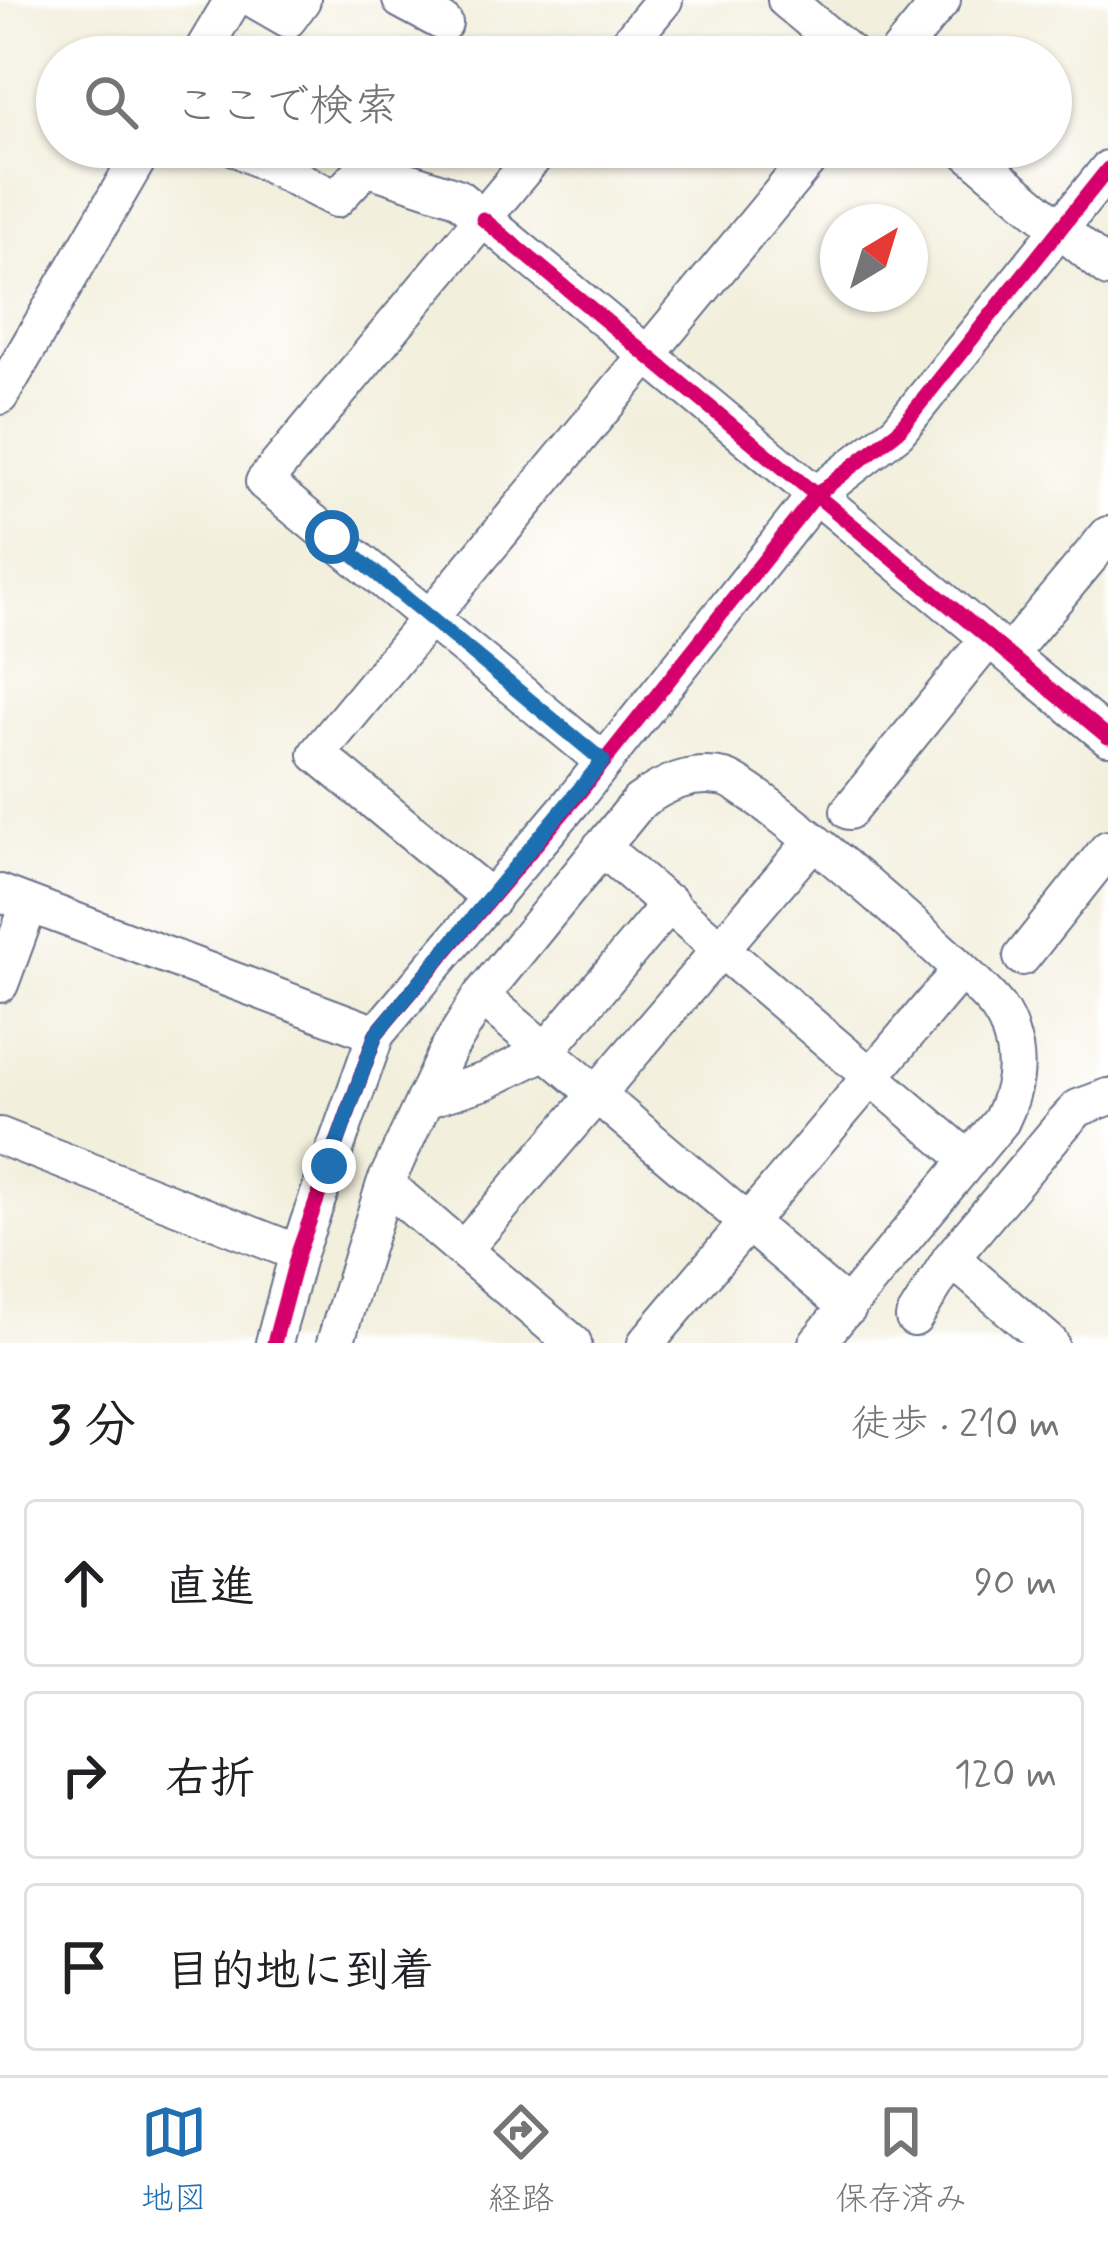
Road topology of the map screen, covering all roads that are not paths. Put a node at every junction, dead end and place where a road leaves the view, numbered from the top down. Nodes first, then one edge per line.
1 (233, 0) edge
2 (255, 0) edge
3 (302, 0) edge
4 (401, 0) edge
5 (664, 0) edge
6 (786, 0) edge
7 (942, 0) edge
8 (444, 23) dead end
9 (212, 36) edge
10 (634, 36) edge
11 (829, 36) edge
12 (912, 36) edge
13 (133, 168) edge
14 (276, 168) edge
15 (364, 168) edge
16 (372, 168) edge
17 (525, 168) edge
18 (801, 168) edge
19 (987, 168) edge
20 (1108, 169) edge
21 (483, 219) junction
22 (1059, 228) junction
23 (1108, 269) edge
24 (646, 353) junction
25 (0, 396) edge
26 (816, 495) junction
27 (1108, 535) edge
28 (433, 619) junction
29 (999, 646) junction
30 (1108, 736) edge
31 (603, 761) junction
32 (849, 811) dead end
33 (813, 841) junction
34 (602, 847) junction
35 (1108, 849) edge
36 (15, 899) edge
37 (492, 899) junction
38 (670, 903) junction
39 (721, 949) junction
40 (1022, 957) dead end
41 (960, 971) junction
42 (0, 984) edge
43 (481, 996) junction
44 (376, 1034) junction
45 (546, 1051) junction
46 (872, 1076) junction
47 (597, 1094) junction
48 (1108, 1096) edge
49 (424, 1100) junction
50 (0, 1136) edge
51 (969, 1160) junction
52 (385, 1184) junction
53 (749, 1221) junction
54 (464, 1249) junction
55 (298, 1253) junction
56 (951, 1258) junction
57 (848, 1308) junction
58 (914, 1318) dead end
59 (274, 1343) edge
60 (335, 1343) edge
61 (573, 1343) edge
62 (646, 1343) edge
63 (817, 1343) edge
64 (1050, 1343) edge

1 - 9 street
2 - 3 street
4 - 8 street
5 - 10 street
6 - 11 street
7 - 12 street
13 - 25 street
14 - 15 street
16 - 21 street
17 - 21 street
18 - 24 street
19 - 22 street
20 - 22 street
21 - 24 street
21 - 28 street
22 - 23 street
22 - 26 street
24 - 26 street
24 - 28 street
26 - 29 street
26 - 31 street
27 - 29 street
28 - 31 street
28 - 37 street
29 - 30 street
29 - 32 street
31 - 37 street
33 - 34 street
33 - 39 street
33 - 41 street
34 - 38 street
34 - 43 street
35 - 40 street
36 - 42 street
36 - 44 street
37 - 44 street
38 - 39 street
38 - 45 street
39 - 46 street
39 - 47 street
41 - 46 street
41 - 51 street
43 - 45 street
43 - 49 street
44 - 55 street
45 - 47 street
45 - 49 street
46 - 51 street
46 - 53 street
47 - 53 street
47 - 54 street
48 - 56 street
49 - 52 street
50 - 55 street
51 - 57 street
52 - 54 street
52 - 60 street
53 - 57 street
53 - 62 street
54 - 61 street
55 - 59 street
56 - 58 street
56 - 64 street
57 - 63 street

